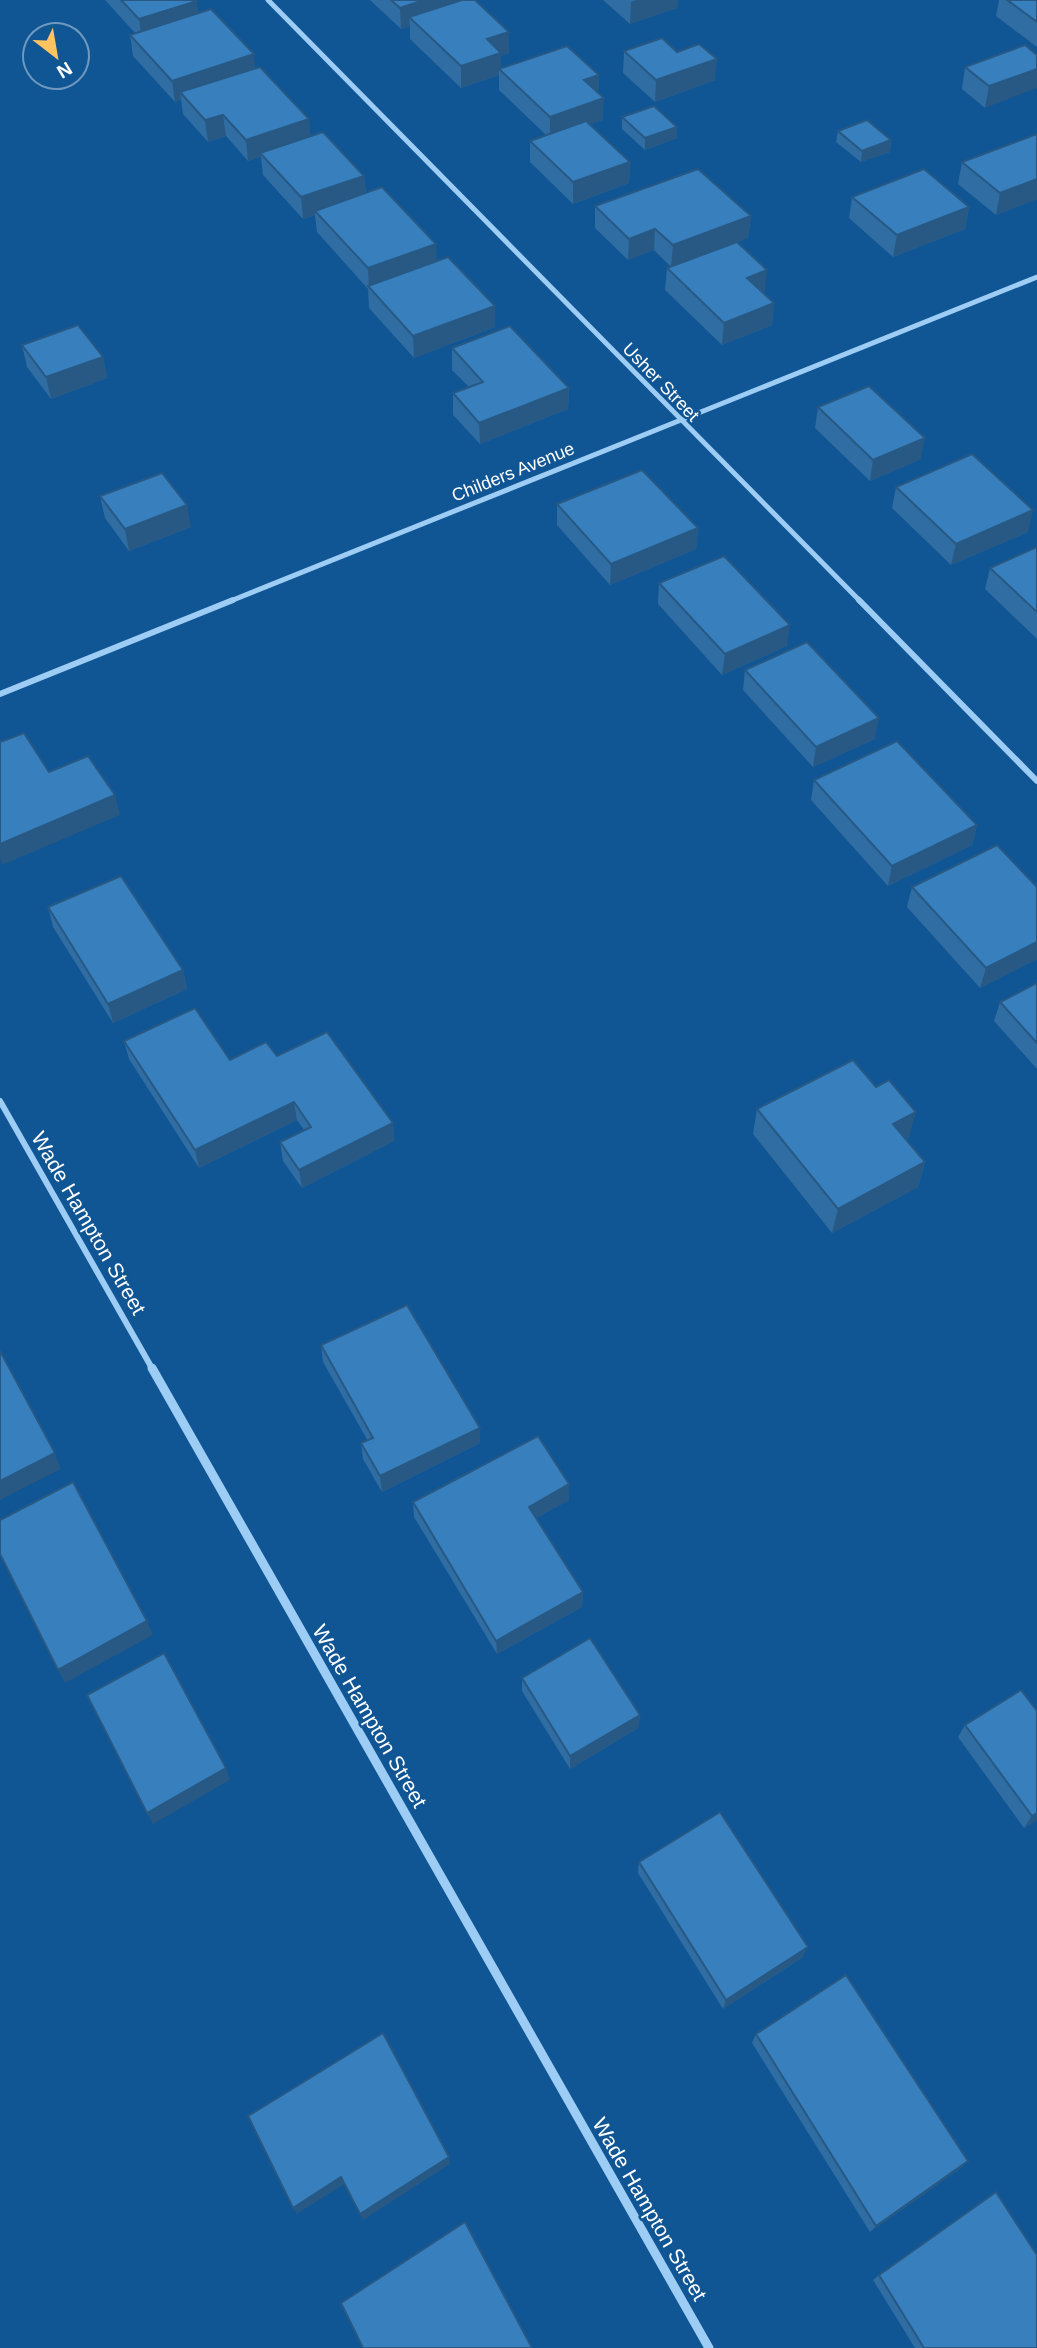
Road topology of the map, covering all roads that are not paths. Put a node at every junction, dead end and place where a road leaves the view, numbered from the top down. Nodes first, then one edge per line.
1 (268, 0) edge
2 (1037, 277) edge
3 (679, 420) junction
4 (0, 694) edge
5 (1037, 781) edge
6 (0, 1101) edge
7 (709, 2348) edge

1 - 3 street, Usher Street
2 - 3 street, Childers Avenue
3 - 4 street, Childers Avenue
3 - 5 street, Usher Street
6 - 7 street, Wade Hampton Street

